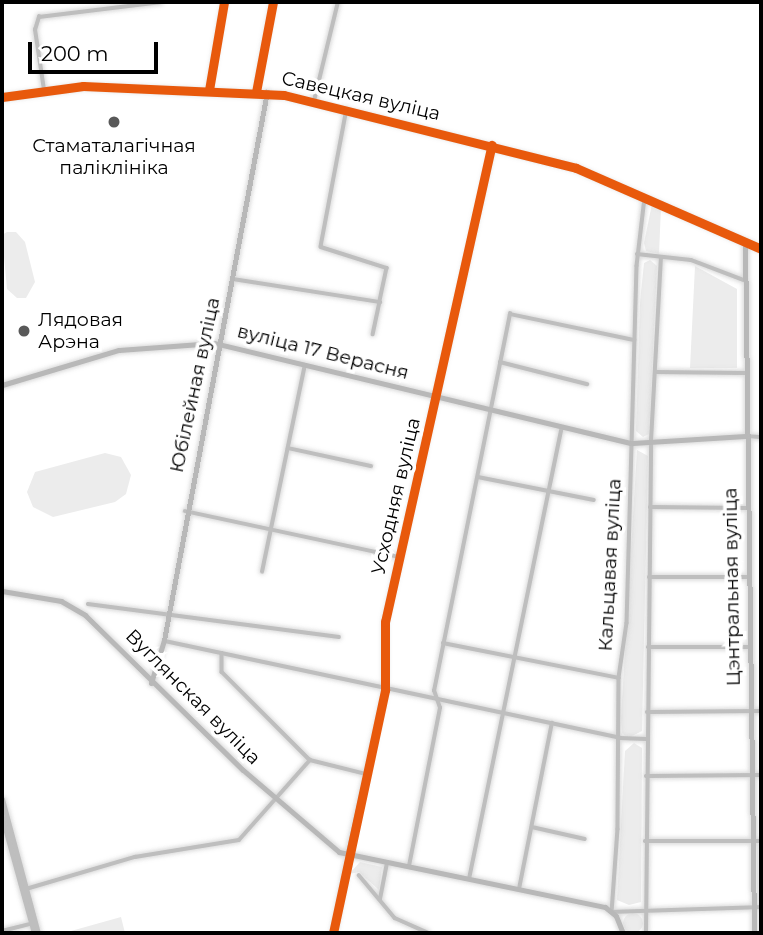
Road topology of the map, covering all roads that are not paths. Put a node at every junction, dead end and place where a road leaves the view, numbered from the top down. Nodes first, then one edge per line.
1 (161, 2) edge
2 (224, 2) edge
3 (273, 2) edge
4 (338, 2) edge
5 (44, 90) junction
6 (209, 90) junction
7 (256, 92) junction
8 (267, 92) junction
9 (2, 97) edge
10 (314, 101) junction
11 (347, 109) junction
12 (492, 145) junction
13 (646, 197) junction
14 (745, 241) junction
15 (761, 249) edge
16 (637, 254) junction
17 (661, 258) junction
18 (233, 279) junction
19 (744, 281) junction
20 (380, 302) junction
21 (373, 334) dead end
22 (634, 340) junction
23 (219, 344) junction
24 (500, 362) junction
25 (305, 365) junction
26 (654, 372) junction
27 (746, 373) junction
28 (587, 384) dead end
29 (2, 385) edge
30 (436, 396) junction
31 (491, 410) junction
32 (562, 427) junction
33 (747, 436) junction
34 (761, 436) edge
35 (651, 441) junction
36 (631, 443) junction
37 (288, 448) junction
38 (371, 466) dead end
39 (478, 477) junction
40 (550, 491) junction
41 (594, 500) dead end
42 (650, 507) junction
43 (747, 508) junction
44 (186, 511) junction
45 (269, 530) junction
46 (400, 557) junction
47 (262, 572) dead end
48 (649, 577) junction
49 (748, 577) junction
50 (2, 591) edge
51 (88, 604) dead end
52 (169, 613) junction
53 (339, 637) dead end
54 (164, 640) junction
55 (443, 643) junction
56 (748, 646) junction
57 (648, 648) junction
58 (222, 653) junction
59 (515, 658) junction
60 (619, 678) junction
61 (151, 683) junction
62 (385, 690) junction
63 (437, 700) junction
64 (749, 711) junction
65 (761, 711) edge
66 (647, 712) junction
67 (503, 713) junction
68 (552, 723) junction
69 (620, 738) junction
70 (646, 740) junction
71 (310, 760) junction
72 (366, 774) junction
73 (751, 775) junction
74 (761, 775) edge
75 (646, 776) junction
76 (2, 799) edge
77 (277, 799) junction
78 (2, 817) edge
79 (532, 827) junction
80 (585, 839) dead end
81 (645, 841) junction
82 (753, 841) junction
83 (761, 841) edge
84 (348, 855) junction
85 (387, 863) junction
86 (409, 867) junction
87 (359, 875) dead end
88 (469, 879) junction
89 (519, 889) junction
90 (24, 890) junction
91 (380, 900) junction
92 (753, 907) junction
93 (761, 907) edge
94 (645, 909) junction
95 (612, 912) junction
96 (33, 923) junction
97 (2, 931) edge
98 (36, 933) edge
99 (333, 933) edge
100 (428, 933) edge
101 (623, 933) edge
102 (646, 933) edge
103 (754, 933) edge

1 - 5 street
2 - 6 street
3 - 7 street
4 - 10 street
5 - 6 street, Савецкая вуліца
5 - 9 street, Савецкая вуліца
6 - 7 street, Савецкая вуліца
7 - 8 street, Савецкая вуліца
8 - 10 street, Савецкая вуліца
8 - 18 street, Юбілейная вуліца
10 - 11 street, Савецкая вуліца
11 - 12 street, Савецкая вуліца
11 - 20 street
12 - 13 street, Савецкая вуліца
12 - 30 street, Усходняя вуліца
13 - 14 street, Савецкая вуліца
13 - 16 street, Кальцавая вуліца
14 - 15 street, Савецкая вуліца
14 - 19 street, Цэнтральная вуліца
16 - 17 street
16 - 22 street, Кальцавая вуліца
17 - 19 street
17 - 26 street
18 - 20 street
18 - 23 street, Юбілейная вуліца
19 - 27 street, Цэнтральная вуліца
20 - 21 street
22 - 24 street
22 - 36 street, Кальцавая вуліца
23 - 25 street, вуліца 17 Верасня
23 - 29 street, вуліца 17 Верасня
23 - 44 street, Юбілейная вуліца
24 - 28 street
24 - 31 street
25 - 30 street, вуліца 17 Верасня
25 - 37 street
26 - 27 street
26 - 35 street
27 - 33 street, Цэнтральная вуліца
30 - 31 street, вуліца 17 Верасня
30 - 46 street, Усходняя вуліца
31 - 32 street, вуліца 17 Верасня
31 - 39 street
32 - 36 street, вуліца 17 Верасня
32 - 40 street
33 - 34 street, вуліца 17 Верасня
33 - 35 street, вуліца 17 Верасня
33 - 43 street, Цэнтральная вуліца
35 - 36 street, вуліца 17 Верасня
35 - 42 street
36 - 60 street, Кальцавая вуліца
37 - 38 street
37 - 45 street
39 - 40 street
39 - 55 street
40 - 41 street
40 - 59 street
42 - 43 street
42 - 48 street
43 - 49 street, Цэнтральная вуліца
44 - 45 street
44 - 52 street, Юбілейная вуліца
45 - 46 street
45 - 47 street
46 - 62 street, Усходняя вуліца
48 - 49 street
48 - 57 street
49 - 56 street, Цэнтральная вуліца
50 - 61 street, Вуглянская вуліца
51 - 52 street
52 - 53 street
52 - 54 street, Юбілейная вуліца
54 - 58 street
54 - 61 street, Юбілейная вуліца
55 - 59 street
55 - 63 street
56 - 57 street
56 - 64 street, Цэнтральная вуліца
57 - 66 street
58 - 62 street
58 - 71 street
59 - 60 street
59 - 67 street
60 - 69 street, Кальцавая вуліца
61 - 77 street, Вуглянская вуліца
62 - 63 street
62 - 72 street, Усходняя вуліца
63 - 67 street
63 - 86 street
64 - 65 street
64 - 66 street
64 - 73 street, Цэнтральная вуліца
66 - 70 street
67 - 68 street
67 - 88 street
68 - 69 street
68 - 79 street
69 - 70 street
69 - 95 street, Кальцавая вуліца
70 - 75 street
71 - 72 street
71 - 77 street
72 - 84 street, Усходняя вуліца
73 - 74 street
73 - 75 street
73 - 82 street, Цэнтральная вуліца
75 - 81 street
76 - 90 main road
77 - 84 street, Вуглянская вуліца
77 - 90 street
78 - 90 main road
79 - 80 street
79 - 89 street
81 - 82 street
81 - 94 street
82 - 83 street
82 - 92 street, Цэнтральная вуліца
84 - 85 street
84 - 99 street
85 - 86 street
85 - 91 street
86 - 88 street
87 - 91 street
88 - 89 street
89 - 95 street
90 - 96 main road
91 - 100 street
92 - 93 street
92 - 94 street
92 - 103 street, Цэнтральная вуліца
94 - 95 street
94 - 102 street
95 - 101 street
96 - 97 street
96 - 98 main road

